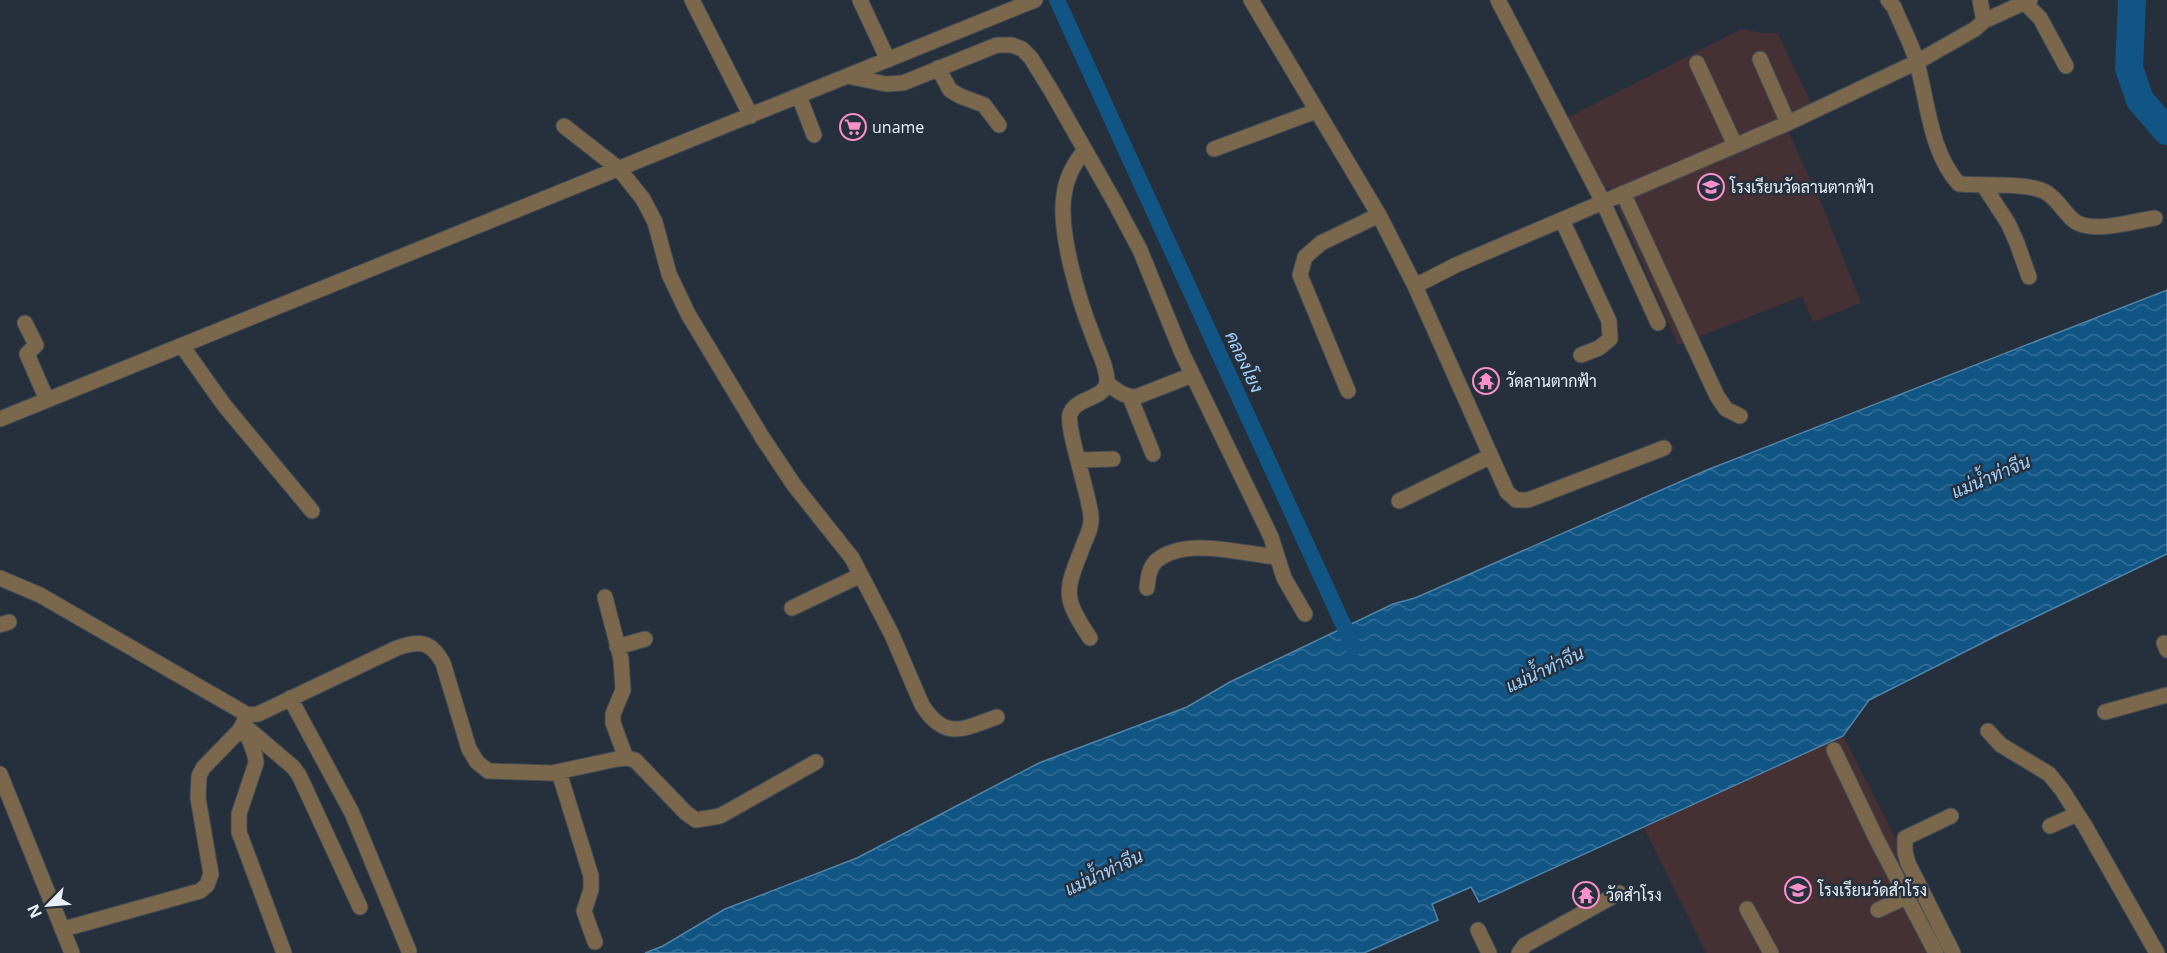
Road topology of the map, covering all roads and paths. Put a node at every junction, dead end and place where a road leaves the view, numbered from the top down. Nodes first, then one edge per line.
1 (692, 0) edge
2 (860, 0) edge
3 (1035, 0) edge
4 (1251, 0) edge
5 (1498, 0) edge
6 (1888, 0) edge
7 (1980, 0) edge
8 (2027, 2) edge
9 (1984, 21) junction
10 (1761, 59) dead end
11 (888, 60) junction
12 (1917, 62) junction
13 (1697, 63) dead end
14 (2066, 66) dead end
15 (938, 68) junction
16 (847, 76) junction
17 (799, 96) junction
18 (1317, 111) junction
19 (751, 116) junction
20 (1788, 123) junction
21 (999, 125) dead end
22 (564, 126) dead end
23 (814, 135) dead end
24 (1735, 145) junction
25 (1214, 149) dead end
26 (1085, 150) junction
27 (619, 169) junction
28 (1984, 186) junction
29 (1623, 193) junction
30 (1603, 202) junction
31 (1379, 215) junction
32 (2155, 218) dead end
33 (1562, 220) junction
34 (2029, 277) dead end
35 (1415, 286) junction
36 (25, 323) dead end
37 (1658, 323) dead end
38 (182, 346) junction
39 (1581, 355) dead end
40 (1192, 375) junction
41 (1107, 383) junction
42 (1348, 391) dead end
43 (1130, 397) junction
44 (47, 400) junction
45 (1740, 416) dead end
46 (0, 419) edge
47 (1664, 448) dead end
48 (1153, 454) dead end
49 (1491, 456) junction
50 (1113, 459) dead end
51 (1079, 460) junction
52 (1399, 501) dead end
53 (312, 511) dead end
54 (1277, 557) junction
55 (861, 575) junction
56 (0, 578) edge
57 (1147, 588) dead end
58 (605, 597) dead end
59 (792, 608) dead end
60 (1305, 614) dead end
61 (1090, 638) dead end
62 (645, 639) dead end
63 (617, 647) junction
64 (2167, 695) edge
65 (290, 698) junction
66 (2105, 712) dead end
67 (997, 717) dead end
68 (244, 723) junction
69 (1988, 731) dead end
70 (1834, 750) dead end
71 (626, 758) junction
72 (816, 762) dead end
73 (559, 772) junction
74 (0, 774) edge
75 (2078, 814) junction
76 (1951, 816) dead end
77 (2050, 826) dead end
78 (1618, 893) dead end
79 (1906, 897) junction
80 (360, 907) dead end
81 (1747, 909) dead end
82 (1878, 910) dead end
83 (64, 929) junction
84 (1478, 930) dead end
85 (595, 942) dead end
86 (409, 951) dead end
87 (72, 953) edge
88 (285, 953) edge
89 (1489, 953) edge
90 (1519, 953) edge
91 (1771, 953) edge
92 (1936, 953) edge
93 (1953, 953) edge
94 (2157, 953) edge

1 - 19 street
2 - 11 street
3 - 11 street
4 - 18 street
5 - 30 street
6 - 12 street
7 - 9 street
8 - 9 street
8 - 14 street
9 - 12 street
10 - 20 street
11 - 16 street
12 - 20 street
12 - 28 street
13 - 24 street
15 - 16 street
15 - 21 street
15 - 26 street
16 - 17 street
17 - 19 street
17 - 23 street
18 - 25 street
18 - 31 street
19 - 27 street
20 - 24 street
22 - 27 street
24 - 29 street
26 - 40 street
26 - 41 street
27 - 38 street
27 - 55 street
28 - 32 street
28 - 34 street
29 - 30 street
29 - 45 street
30 - 33 street
30 - 37 street
31 - 35 street
31 - 42 street
33 - 35 street
33 - 39 street
35 - 49 street
36 - 44 street
38 - 44 street
38 - 53 street
40 - 43 street
40 - 54 street
41 - 43 street
41 - 51 street
43 - 48 street
44 - 46 street
47 - 49 street
49 - 52 street
50 - 51 street
51 - 61 street
54 - 57 street
54 - 60 street
55 - 59 street
55 - 67 street
56 - 68 street
58 - 63 street
62 - 63 street
63 - 71 street
64 - 66 street
65 - 68 street
65 - 73 street
65 - 86 street
68 - 80 street
68 - 83 street
68 - 88 street
69 - 75 street
70 - 79 street
71 - 72 street
71 - 73 street
73 - 85 street
74 - 83 street
75 - 77 street
75 - 94 street
76 - 93 street
78 - 90 street
79 - 82 street
79 - 92 street
81 - 91 street
83 - 87 street
84 - 89 street

